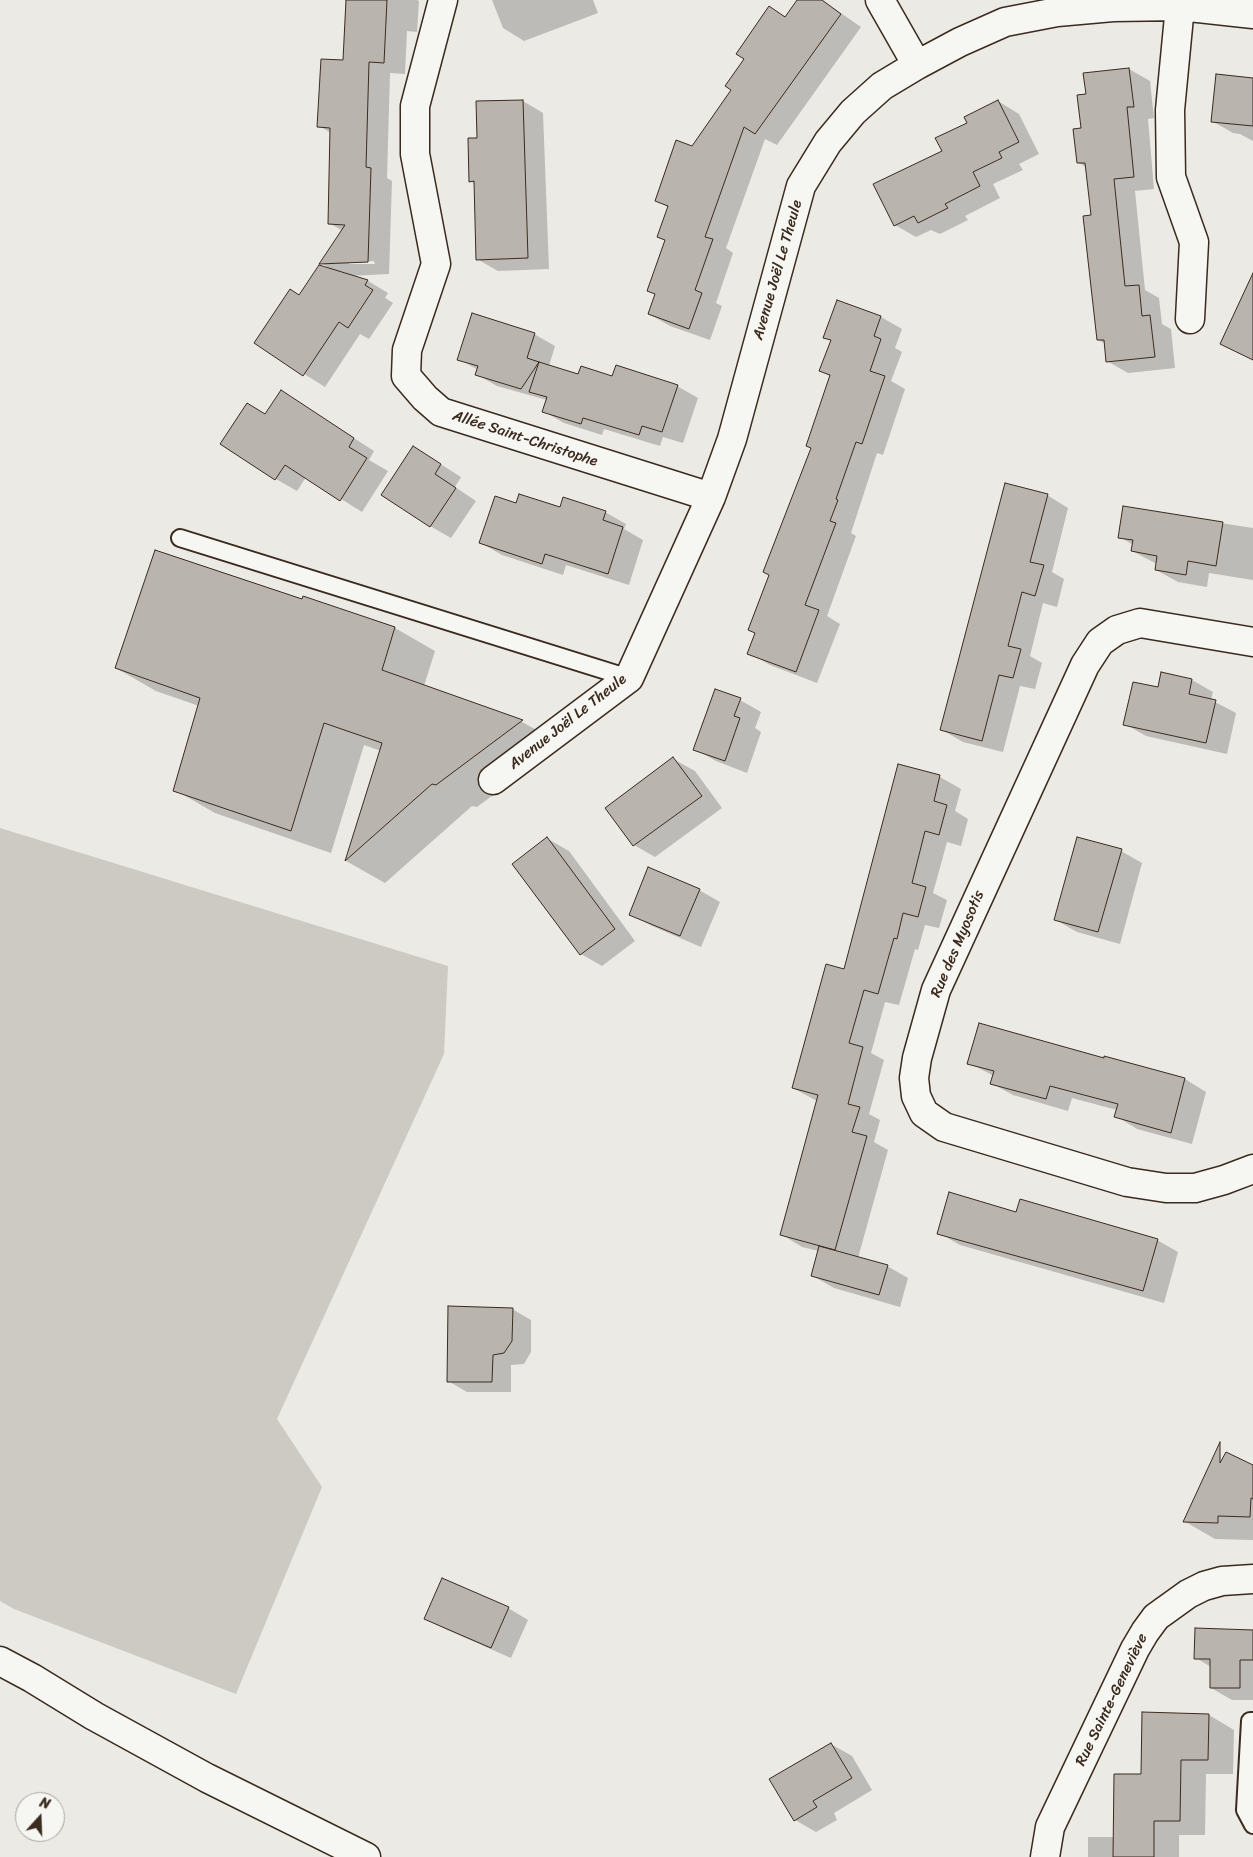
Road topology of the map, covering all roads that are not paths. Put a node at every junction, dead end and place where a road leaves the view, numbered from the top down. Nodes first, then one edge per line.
1 (443, 0) edge
2 (880, 0) edge
3 (1180, 6) junction
4 (1253, 14) edge
5 (916, 65) junction
6 (1190, 319) dead end
7 (711, 498) junction
8 (180, 538) dead end
9 (1253, 642) edge
10 (629, 678) junction
11 (493, 780) dead end
12 (1253, 1169) edge
13 (1253, 1579) edge
14 (0, 1661) edge
15 (1253, 1721) edge
16 (1253, 1825) edge
17 (366, 1857) edge
18 (1045, 1857) edge

1 - 7 street, Allée Saint-Christophe
2 - 5 street
3 - 4 street, Avenue Joël Le Theule
3 - 5 street, Avenue Joël Le Theule
3 - 6 street
5 - 7 street, Avenue Joël Le Theule
7 - 10 street, Avenue Joël Le Theule
8 - 10 lane
9 - 12 street, Rue des Myosotis
10 - 11 street, Avenue Joël Le Theule
13 - 18 street, Rue Sainte-Geneviève
14 - 17 street
15 - 16 lane

